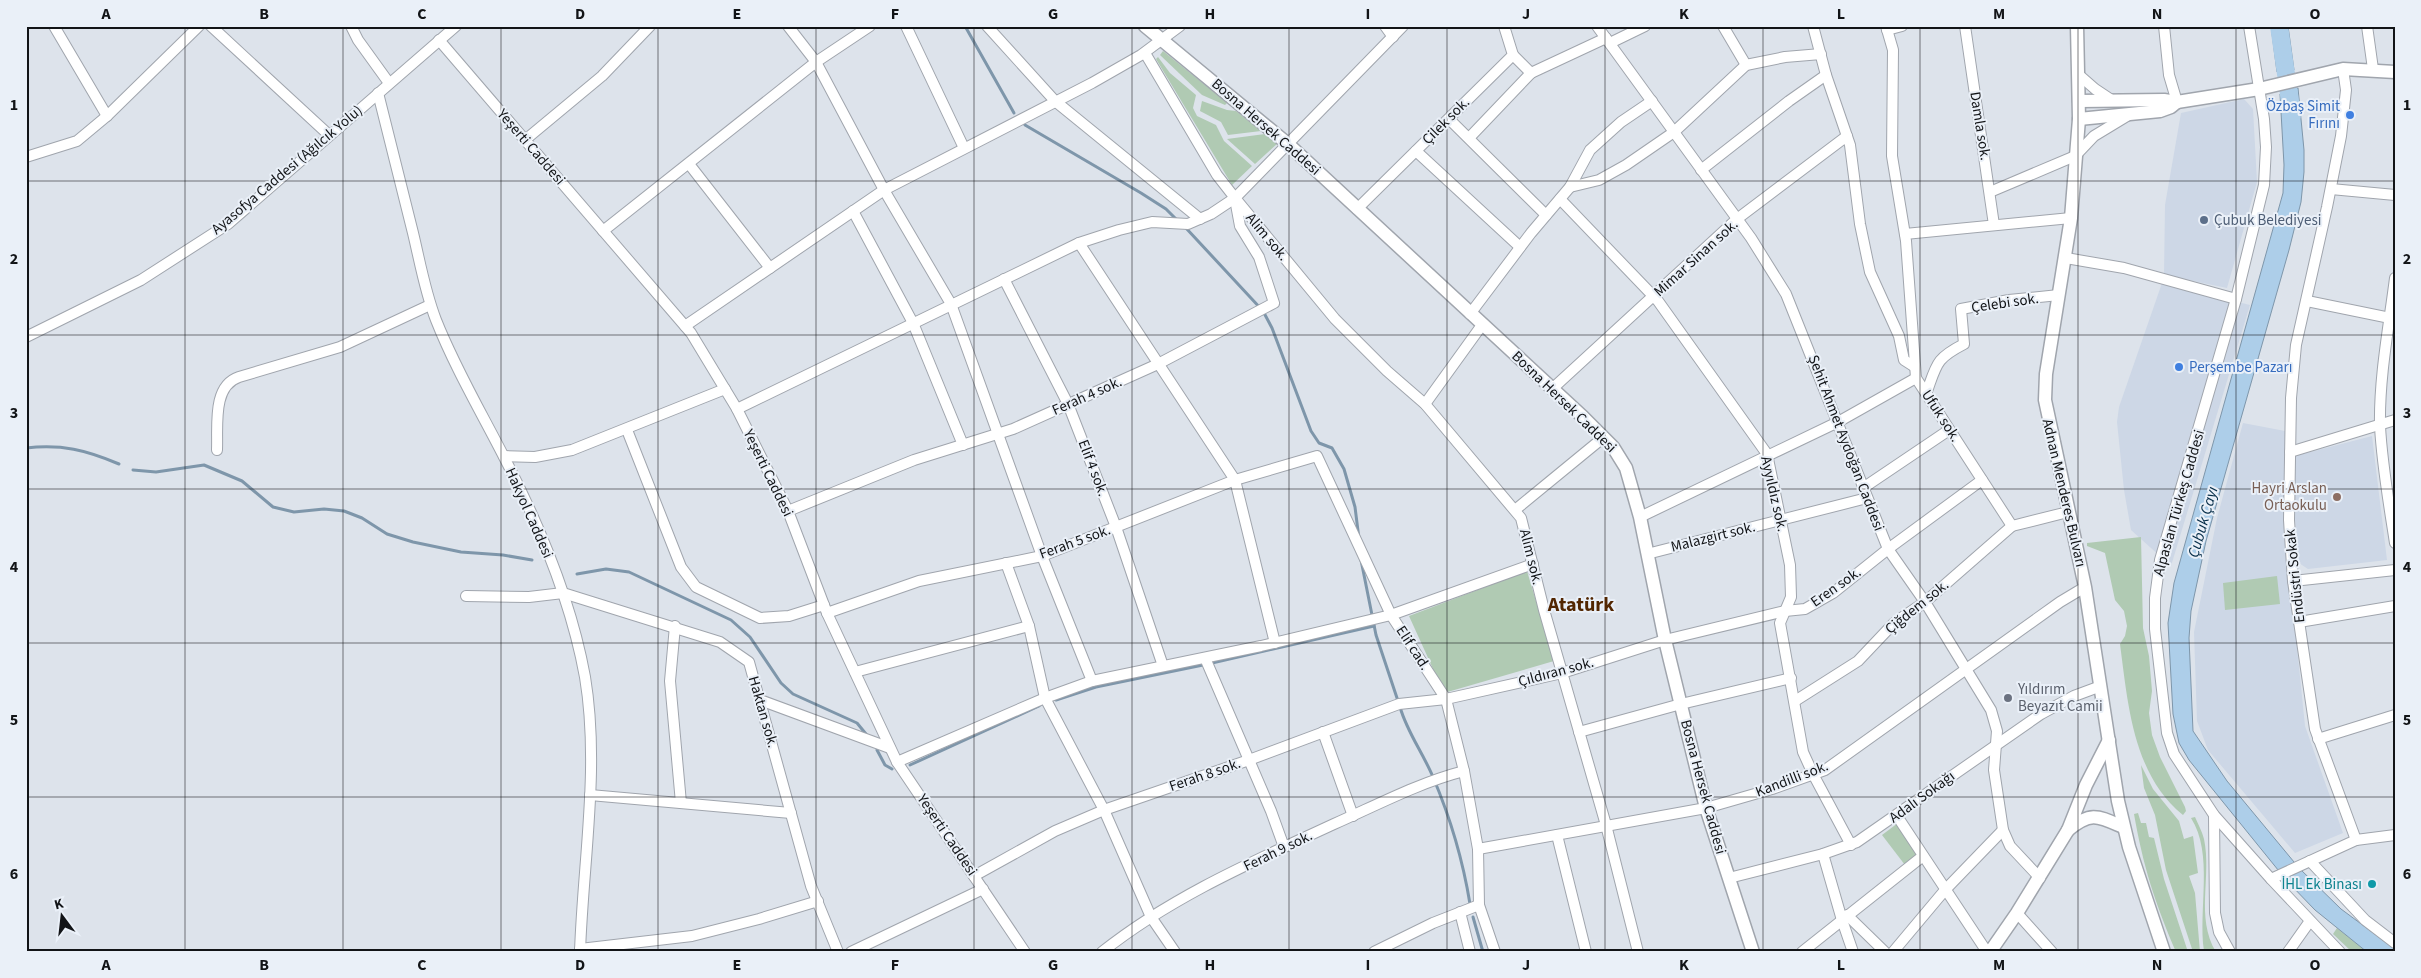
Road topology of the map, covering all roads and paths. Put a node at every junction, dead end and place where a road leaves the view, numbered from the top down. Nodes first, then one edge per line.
1 (54, 26) edge
2 (200, 26) edge
3 (211, 26) edge
4 (351, 26) edge
5 (456, 26) edge
6 (650, 26) edge
7 (788, 26) edge
8 (870, 26) edge
9 (906, 26) edge
10 (987, 26) edge
11 (1145, 26) edge
12 (1180, 26) edge
13 (1385, 26) edge
14 (1403, 26) edge
15 (1504, 26) edge
16 (1597, 26) edge
17 (1645, 26) edge
18 (1723, 26) edge
19 (1813, 26) edge
20 (1902, 26) edge
21 (1965, 26) edge
22 (2077, 26) edge
23 (2164, 26) edge
24 (2249, 26) edge
25 (2367, 26) edge
26 (1887, 28) edge
27 (1393, 37) junction
28 (439, 40) junction
29 (1163, 40) junction
30 (1608, 41) junction
31 (1145, 53) junction
32 (1821, 54) junction
33 (1513, 55) junction
34 (816, 62) junction
35 (1746, 65) junction
36 (2343, 69) junction
37 (2373, 69) junction
38 (2395, 72) edge
39 (1531, 74) junction
40 (1826, 75) junction
41 (2079, 75) junction
42 (389, 83) junction
43 (2259, 89) junction
44 (378, 93) junction
45 (1055, 101) junction
46 (1652, 101) junction
47 (2079, 102) junction
48 (2114, 102) junction
49 (2177, 102) junction
50 (2130, 115) junction
51 (107, 116) junction
52 (1449, 119) junction
53 (2079, 119) junction
54 (1674, 132) junction
55 (328, 135) junction
56 (1847, 136) junction
57 (1469, 138) junction
58 (525, 140) junction
59 (1289, 145) junction
60 (964, 148) junction
61 (1416, 151) junction
62 (2075, 156) junction
63 (26, 157) edge
64 (689, 164) junction
65 (1701, 170) junction
66 (1570, 187) junction
67 (2330, 189) junction
68 (884, 190) junction
69 (1990, 192) junction
70 (2395, 195) edge
71 (1235, 198) junction
72 (1560, 198) junction
73 (1357, 209) junction
74 (853, 211) junction
75 (1546, 215) junction
76 (2071, 218) junction
77 (1200, 219) junction
78 (1737, 219) junction
79 (1994, 225) junction
80 (603, 231) junction
81 (1905, 234) junction
82 (1079, 243) junction
83 (1520, 247) junction
84 (2066, 258) junction
85 (770, 268) junction
86 (2395, 278) edge
87 (1004, 279) junction
88 (2059, 295) junction
89 (1653, 296) junction
90 (2236, 299) junction
91 (2307, 301) junction
92 (951, 304) junction
93 (430, 305) junction
94 (1470, 314) junction
95 (2392, 320) edge
96 (913, 323) junction
97 (1482, 324) junction
98 (685, 326) junction
99 (26, 336) edge
100 (1158, 364) junction
101 (1915, 367) junction
102 (1916, 378) junction
103 (725, 389) junction
104 (1552, 389) junction
105 (1926, 394) junction
106 (1068, 404) junction
107 (1425, 404) junction
108 (737, 409) junction
109 (2395, 420) edge
110 (1838, 422) junction
111 (2380, 425) junction
112 (627, 430) junction
113 (1950, 430) junction
114 (998, 434) junction
115 (1604, 437) junction
116 (963, 444) junction
117 (217, 450) dead end
118 (2290, 452) junction
119 (1767, 454) junction
120 (504, 456) junction
121 (1318, 456) joint
122 (1235, 480) junction
123 (1982, 480) junction
124 (1865, 493) junction
125 (1515, 510) junction
126 (788, 512) junction
127 (2068, 512) junction
128 (1640, 517) junction
129 (1781, 520) junction
130 (1116, 526) junction
131 (2012, 526) junction
132 (2395, 543) edge
133 (1888, 549) junction
134 (1647, 554) junction
135 (1042, 556) junction
136 (1006, 563) junction
137 (1533, 564) junction
138 (2395, 570) edge
139 (2293, 581) junction
140 (2085, 587) junction
141 (563, 593) junction
142 (466, 596) dead end
143 (1925, 602) junction
144 (2395, 606) edge
145 (826, 609) junction
146 (1785, 611) junction
147 (1391, 615) junction
148 (2299, 622) junction
149 (675, 626) junction
150 (1029, 626) junction
151 (1666, 640) junction
152 (1275, 643) junction
153 (1205, 658) junction
154 (1163, 666) junction
155 (1967, 670) junction
156 (855, 672) junction
157 (1562, 673) junction
158 (1791, 678) junction
159 (1092, 681) junction
160 (2101, 686) junction
161 (1045, 698) junction
162 (1446, 699) junction
163 (760, 700) junction
164 (1795, 701) junction
165 (1681, 704) junction
166 (2395, 716) edge
167 (1323, 732) junction
168 (1579, 732) junction
169 (2318, 739) junction
170 (2109, 740) junction
171 (1996, 744) junction
172 (890, 748) junction
173 (1249, 760) junction
174 (897, 762) junction
175 (1464, 771) junction
176 (1812, 774) junction
177 (590, 795) junction
178 (681, 803) junction
179 (1706, 808) junction
180 (1104, 810) junction
181 (791, 813) junction
182 (2214, 815) junction
183 (1353, 816) junction
184 (1896, 816) junction
185 (1606, 825) junction
186 (2124, 827) junction
187 (2003, 830) junction
188 (2068, 830) junction
189 (1557, 835) junction
190 (2395, 835) edge
191 (2356, 840) junction
192 (1851, 845) junction
193 (1284, 847) junction
194 (1478, 849) junction
195 (1823, 854) junction
196 (1923, 856) junction
197 (2310, 861) junction
198 (974, 876) junction
199 (2275, 877) junction
200 (1729, 878) junction
201 (2040, 878) junction
202 (983, 889) junction
203 (1945, 890) junction
204 (818, 901) junction
205 (1479, 905) junction
206 (1460, 912) junction
207 (2018, 913) junction
208 (1151, 917) junction
209 (1845, 918) junction
210 (2310, 920) junction
211 (2395, 943) edge
212 (580, 950) edge
213 (838, 952) edge
214 (851, 952) edge
215 (1025, 952) edge
216 (1102, 952) edge
217 (1175, 952) edge
218 (1374, 952) edge
219 (1470, 952) edge
220 (1495, 952) edge
221 (1586, 952) edge
222 (1638, 952) edge
223 (1753, 952) edge
224 (1802, 952) edge
225 (1853, 952) edge
226 (1885, 952) edge
227 (1893, 952) edge
228 (1989, 952) edge
229 (2052, 952) edge
230 (2164, 952) edge
231 (2230, 952) edge
232 (2288, 952) edge
233 (2340, 952) edge

1 - 51 street
2 - 51 street
3 - 55 street
4 - 42 street
5 - 28 street, Ayasofya Caddesi (Ağılcık Yolu)
6 - 58 street
7 - 34 street
8 - 34 street
9 - 60 street
10 - 45 street
11 - 29 main road, Bosna Hersek Caddesi
12 - 29 street
13 - 27 street
14 - 27 street
15 - 33 street
16 - 30 street, Şehit Ahmet Aydoğan Caddesi
17 - 30 street
18 - 35 street
19 - 32 street
20 - 26 street
21 - 69 street, Damla sok.
22 - 41 main road, Adnan Menderes Bulvarı
23 - 49 street
24 - 43 street, Alpaslan Türkeş Caddesi
25 - 37 street
26 - 81 street, Ufuk sok.
27 - 59 street
28 - 42 street, Ayasofya Caddesi (Ağılcık Yolu)
28 - 58 street, Yeşerti Caddesi
29 - 31 street
29 - 59 main road, Bosna Hersek Caddesi
30 - 39 street
30 - 46 street, Şehit Ahmet Aydoğan Caddesi
31 - 45 street
31 - 71 street, Alim sok.
32 - 35 street
32 - 40 street
33 - 39 street
33 - 52 street, Çilek sok.
34 - 64 street
34 - 68 street
35 - 54 street
36 - 37 main road
36 - 43 main road
36 - 67 street, Endüstri Sokak
37 - 38 main road
39 - 57 street
40 - 56 street
40 - 65 street
41 - 47 main road, Adnan Menderes Bulvarı
41 - 48 street
42 - 44 street, Ayasofya Caddesi (Ağılcık Yolu)
43 - 49 main road
43 - 90 street, Alpaslan Türkeş Caddesi
44 - 55 street, Ayasofya Caddesi (Ağılcık Yolu)
44 - 93 street, Hakyol Caddesi
45 - 60 street
45 - 77 street
46 - 54 street, Şehit Ahmet Aydoğan Caddesi
46 - 66 street
47 - 48 main road
47 - 53 main road, Adnan Menderes Bulvarı
48 - 49 main road
49 - 50 main road
50 - 53 main road
50 - 62 street
51 - 63 street
52 - 57 street
52 - 61 street, Çilek sok.
53 - 62 main road, Adnan Menderes Bulvarı
54 - 65 street, Şehit Ahmet Aydoğan Caddesi
54 - 66 street
55 - 99 street, Ayasofya Caddesi (Ağılcık Yolu)
56 - 78 street, Mimar Sinan sok.
56 - 101 street
57 - 75 street
58 - 80 street, Yeşerti Caddesi
59 - 71 street
59 - 73 main road, Bosna Hersek Caddesi
60 - 68 street
61 - 73 street, Çilek sok.
61 - 83 street
62 - 69 street
62 - 76 main road, Adnan Menderes Bulvarı
64 - 80 street
64 - 85 street
65 - 78 street, Şehit Ahmet Aydoğan Caddesi
66 - 72 street
67 - 70 street
67 - 91 street, Endüstri Sokak
68 - 74 street
68 - 92 street
69 - 79 street, Damla sok.
71 - 77 street
71 - 100 street, Ferah 4 sok.
71 - 107 street, Alim sok.
72 - 75 street
72 - 89 street, Ayyıldız sok.
73 - 94 main road, Bosna Hersek Caddesi
74 - 85 street
74 - 96 street
75 - 83 street
76 - 79 street
76 - 84 main road, Adnan Menderes Bulvarı
77 - 82 street
78 - 89 street, Mimar Sinan sok.
78 - 110 street, Şehit Ahmet Aydoğan Caddesi
79 - 81 street
80 - 98 street, Yeşerti Caddesi
81 - 101 street, Ufuk sok.
82 - 87 street
82 - 100 street
83 - 94 street
84 - 88 main road, Adnan Menderes Bulvarı
84 - 90 street
85 - 98 street
86 - 95 street
87 - 92 street
87 - 106 street, Elif 4 sok.
88 - 105 street, Çelebi sok.
88 - 127 main road, Adnan Menderes Bulvarı
89 - 104 street, Mimar Sinan sok.
89 - 119 street, Ayyıldız sok.
90 - 182 street, Alpaslan Türkeş Caddesi
91 - 95 street
91 - 118 street, Endüstri Sokak
92 - 96 street
92 - 114 street
93 - 117 street
93 - 120 street, Hakyol Caddesi
94 - 97 main road, Bosna Hersek Caddesi
95 - 111 street
96 - 108 street
96 - 116 street
97 - 104 main road, Bosna Hersek Caddesi
97 - 107 street
98 - 103 street, Yeşerti Caddesi
100 - 106 street, Ferah 4 sok.
100 - 122 street
101 - 102 street, Ufuk sok.
102 - 105 street, Ufuk sok.
102 - 110 street
103 - 108 street, Yeşerti Caddesi
103 - 112 street
104 - 115 main road, Bosna Hersek Caddesi
105 - 113 street, Ufuk sok.
106 - 114 street, Ferah 4 sok.
106 - 130 street, Elif 4 sok.
107 - 125 street, Alim sok.
108 - 126 street, Yeşerti Caddesi
109 - 111 street
110 - 119 street
110 - 124 street, Şehit Ahmet Aydoğan Caddesi
111 - 118 street
111 - 132 street
112 - 120 street
112 - 145 street, Ferah 5 sok.
113 - 123 street, Ufuk sok.
113 - 124 street, Malazgirt sok.
114 - 116 street, Ferah 4 sok.
114 - 135 street
115 - 125 street
115 - 128 main road, Bosna Hersek Caddesi
116 - 126 street, Ferah 4 sok.
118 - 139 street, Endüstri Sokak
119 - 128 street
119 - 129 street, Ayyıldız sok.
120 - 141 street, Hakyol Caddesi
121 - 122 street, Ferah 5 sok.
121 - 147 street, Elif cad.
122 - 130 street, Ferah 5 sok.
122 - 152 street
123 - 131 street, Ufuk sok.
123 - 133 street, Eren sok.
124 - 129 street, Malazgirt sok.
124 - 133 street, Şehit Ahmet Aydoğan Caddesi
125 - 137 street, Alim sok.
126 - 145 street, Yeşerti Caddesi
127 - 131 street
127 - 140 main road, Adnan Menderes Bulvarı
128 - 134 main road, Bosna Hersek Caddesi
129 - 134 street, Malazgirt sok.
129 - 146 street, Ayyıldız sok.
130 - 135 street, Ferah 5 sok.
130 - 154 street, Elif 4 sok.
131 - 143 street, Çiğdem sok.
133 - 143 street, Şehit Ahmet Aydoğan Caddesi
133 - 146 street, Eren sok.
134 - 151 main road, Bosna Hersek Caddesi
135 - 136 street, Ferah 5 sok.
135 - 159 street
136 - 145 street, Ferah 5 sok.
136 - 150 street
137 - 147 street
137 - 157 street, Alim sok.
138 - 139 street
139 - 148 street, Endüstri Sokak
140 - 155 street, Kandilli sok.
140 - 160 main road, Adnan Menderes Bulvarı
141 - 142 street
141 - 149 street, Haktan sok.
141 - 177 street, Hakyol Caddesi
143 - 155 street, Şehit Ahmet Aydoğan Caddesi
143 - 164 street, Çiğdem sok.
144 - 148 street
145 - 156 street, Yeşerti Caddesi
146 - 151 street, Eren sok.
146 - 158 street, Ayyıldız sok.
147 - 152 street
147 - 162 street, Elif cad.
148 - 169 street, Endüstri Sokak
149 - 163 street, Haktan sok.
149 - 178 street
150 - 156 street
150 - 161 street
151 - 157 street, Çıldıran sok.
151 - 165 main road, Bosna Hersek Caddesi
152 - 153 street
153 - 154 street
153 - 173 street
154 - 159 street
155 - 171 street, Şehit Ahmet Aydoğan Caddesi
155 - 176 street, Kandilli sok.
156 - 172 street, Yeşerti Caddesi
157 - 162 street, Çıldıran sok.
157 - 168 street, Alim sok.
158 - 164 street, Ayyıldız sok.
158 - 165 street
159 - 161 street
160 - 170 main road, Adnan Menderes Bulvarı
160 - 171 street, Adalı Sokağı
161 - 174 street
161 - 180 street
162 - 167 street, Ferah 8 sok.
162 - 175 street, Elif cad.
163 - 172 street
163 - 181 street, Haktan sok.
164 - 176 street, Ayyıldız sok.
165 - 168 street
165 - 179 main road, Bosna Hersek Caddesi
166 - 169 street
167 - 173 street, Ferah 8 sok.
167 - 183 street
168 - 185 street, Alim sok.
169 - 191 street, Endüstri Sokak
170 - 186 main road, Adnan Menderes Bulvarı
170 - 188 main road
171 - 184 street, Adalı Sokağı
171 - 187 street, Şehit Ahmet Aydoğan Caddesi
172 - 174 street, Yeşerti Caddesi
173 - 180 street, Ferah 8 sok.
173 - 193 street
174 - 198 street, Yeşerti Caddesi
175 - 183 street, Ferah 9 sok.
175 - 194 street, Elif cad.
176 - 179 street, Kandilli sok.
176 - 192 street, Ayyıldız sok.
177 - 178 street
177 - 212 street, Hakyol Caddesi
178 - 181 street
179 - 185 street, Kandilli sok.
179 - 200 main road, Bosna Hersek Caddesi
180 - 198 street, Ferah 8 sok.
180 - 208 street
181 - 204 street, Haktan sok.
182 - 199 street, Alpaslan Türkeş Caddesi
182 - 231 street
183 - 193 street, Ferah 9 sok.
184 - 192 street, Adalı Sokağı
184 - 196 street
185 - 189 street, Kandilli sok.
185 - 222 street, Alim sok.
186 - 188 main road
186 - 230 main road, Adnan Menderes Bulvarı
187 - 201 street, Şehit Ahmet Aydoğan Caddesi
187 - 203 street
188 - 201 main road
189 - 194 street, Kandilli sok.
189 - 221 street
190 - 191 street
191 - 197 street
192 - 195 street, Adalı Sokağı
193 - 208 street, Ferah 9 sok.
194 - 205 street, Elif cad.
195 - 200 street, Adalı Sokağı
195 - 209 street
196 - 203 street
196 - 209 street
197 - 199 street
197 - 211 street
198 - 202 street, Yeşerti Caddesi
199 - 210 street, Alpaslan Türkeş Caddesi
200 - 223 main road, Bosna Hersek Caddesi
201 - 207 main road
202 - 214 street
202 - 215 street, Yeşerti Caddesi
203 - 227 street
203 - 228 street
204 - 212 street
204 - 213 street, Haktan sok.
205 - 206 street
205 - 220 street
206 - 218 street
206 - 219 street
207 - 228 main road
207 - 229 street
208 - 216 street, Ferah 9 sok.
208 - 217 street
209 - 224 street
209 - 225 street
209 - 226 street
210 - 232 street
210 - 233 street, Alpaslan Türkeş Caddesi

